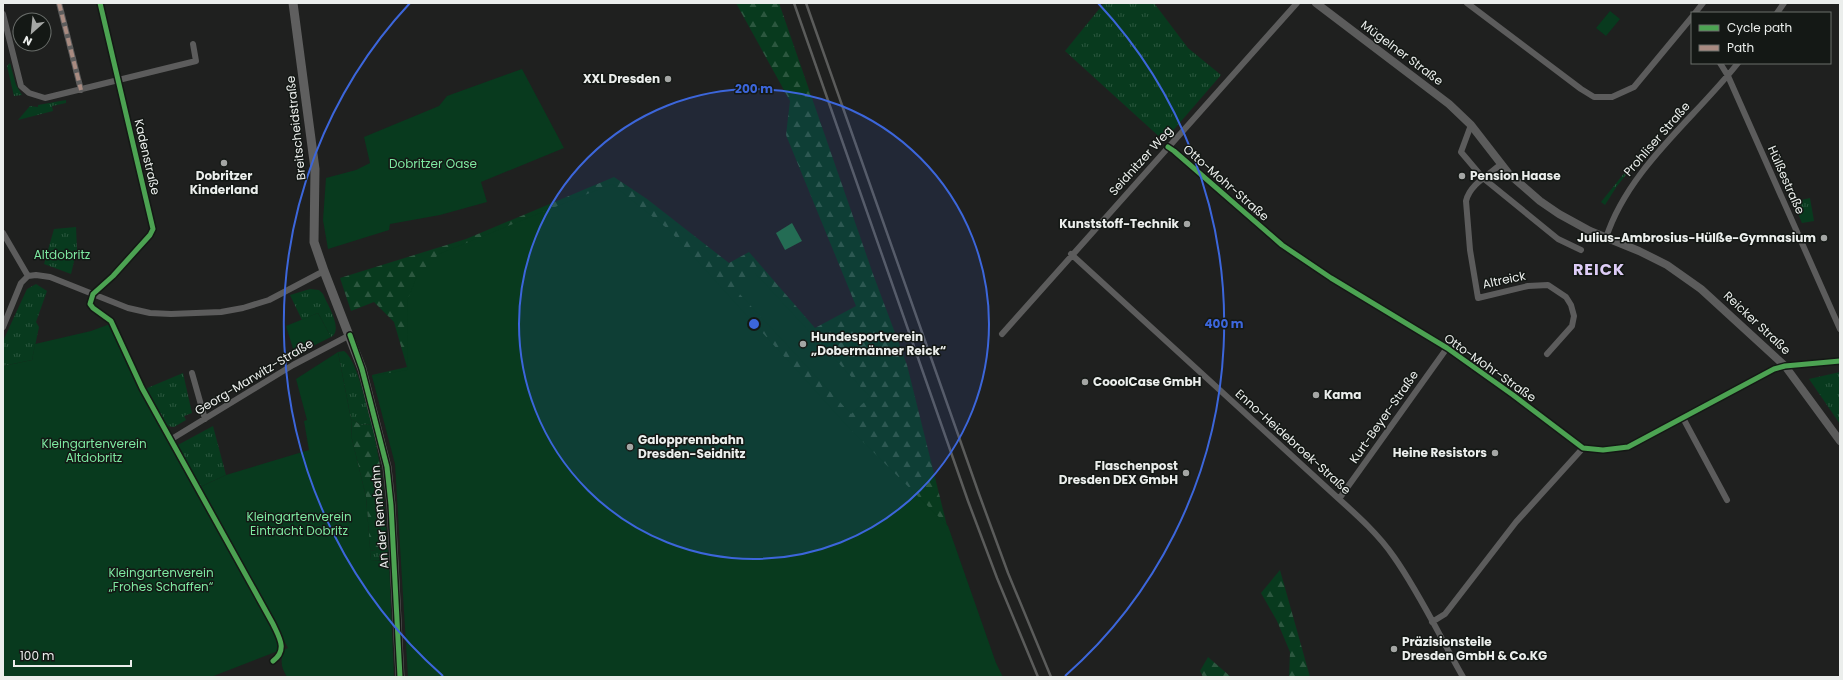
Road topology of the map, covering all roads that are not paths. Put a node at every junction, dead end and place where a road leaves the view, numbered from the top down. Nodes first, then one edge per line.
1 (59, 3) edge
2 (100, 3) edge
3 (293, 3) edge
4 (1297, 3) edge
5 (1316, 3) edge
6 (1467, 3) edge
7 (1703, 3) edge
8 (1784, 3) edge
9 (1696, 12) edge
10 (1777, 12) edge
11 (3, 14) edge
12 (1691, 18) edge
13 (193, 44) dead end
14 (1721, 64) edge
15 (1737, 64) edge
16 (1728, 76) junction
17 (118, 80) junction
18 (80, 90) junction
19 (1471, 125) junction
20 (1168, 147) junction
21 (1501, 164) junction
22 (1483, 178) junction
23 (3, 233) edge
24 (1606, 238) junction
25 (1581, 250) dead end
26 (1071, 254) junction
27 (324, 271) junction
28 (28, 276) junction
29 (93, 294) junction
30 (3, 327) edge
31 (1840, 329) edge
32 (1002, 334) dead end
33 (350, 335) junction
34 (1447, 348) junction
35 (1548, 354) dead end
36 (1840, 361) edge
37 (1785, 366) junction
38 (192, 373) dead end
39 (1683, 418) junction
40 (205, 419) junction
41 (170, 440) dead end
42 (1840, 441) edge
43 (1583, 448) junction
44 (1339, 498) junction
45 (1727, 500) dead end
46 (1432, 622) junction
47 (400, 677) edge
48 (1463, 677) edge

1 - 18 street
2 - 17 street, Kadenstraße
3 - 27 main road, Breitscheidstraße
4 - 20 street, Seidnitzer Weg
5 - 19 street, Mügelner Straße
6 - 12 street
7 - 9 street
8 - 10 street
11 - 18 street
13 - 17 street
14 - 16 street, Hülßestraße
15 - 16 street, Prohliser Straße
16 - 24 street, Prohliser Straße
16 - 31 street, Hülßestraße
17 - 18 street
17 - 29 street, Kadenstraße
19 - 21 street
19 - 22 street
20 - 26 street, Seidnitzer Weg
20 - 34 street, Otto-Mohr-Straße
21 - 22 street, Altreick
21 - 24 street
22 - 25 street
22 - 35 street, Altreick
23 - 28 street
24 - 37 street, Reicker Straße
26 - 32 street, Seidnitzer Weg
26 - 44 street, Enno-Heidebroek-Straße
27 - 29 street
27 - 33 main road, An der Rennbahn
28 - 29 street
28 - 30 street
33 - 40 street, Georg-Marwitz-Straße
33 - 47 main road, An der Rennbahn
34 - 43 street, Otto-Mohr-Straße
34 - 44 street, Kurt-Beyer-Straße
36 - 37 street
37 - 39 street
37 - 42 street, Reicker Straße
38 - 40 street
39 - 43 street
39 - 45 street
40 - 41 street, Georg-Marwitz-Straße
43 - 46 street
44 - 46 street, Enno-Heidebroek-Straße
46 - 48 street, Enno-Heidebroek-Straße

